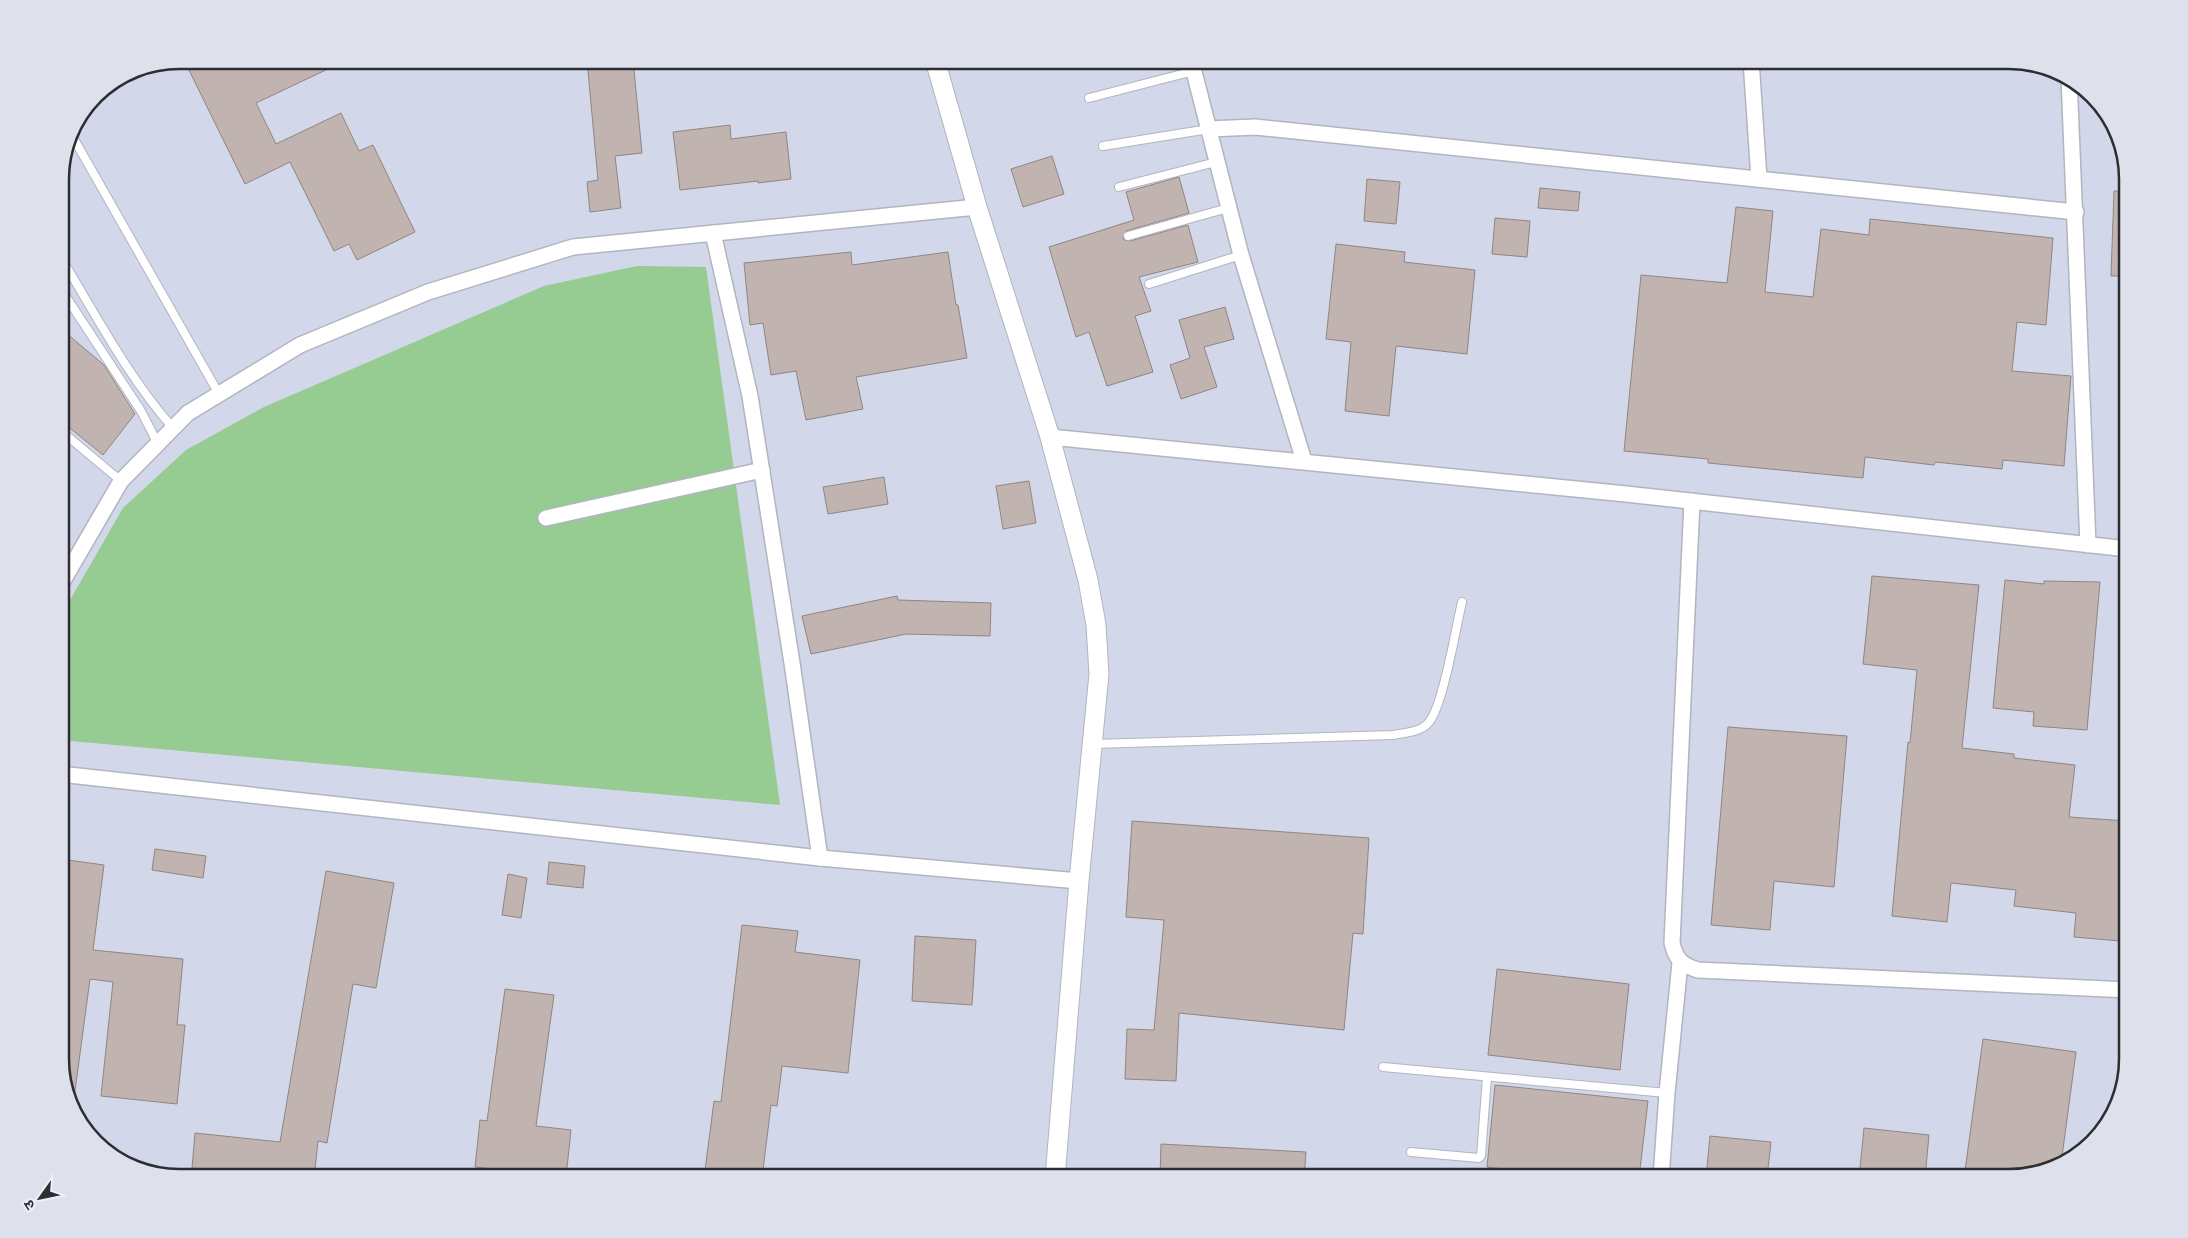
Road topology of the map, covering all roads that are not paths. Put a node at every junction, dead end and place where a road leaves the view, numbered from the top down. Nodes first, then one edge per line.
1 (938, 69) edge
2 (1183, 69) edge
3 (1194, 69) edge
4 (1752, 69) edge
5 (2070, 87) edge
6 (1089, 98) dead end
7 (1209, 129) junction
8 (76, 142) edge
9 (1103, 146) dead end
10 (1216, 162) junction
11 (1759, 179) junction
12 (1119, 187) dead end
13 (977, 207) junction
14 (1228, 208) junction
15 (2076, 212) junction
16 (713, 233) junction
17 (1128, 236) dead end
18 (1241, 255) junction
19 (69, 271) edge
20 (1149, 284) dead end
21 (69, 301) edge
22 (219, 394) junction
23 (173, 428) junction
24 (1050, 437) junction
25 (69, 438) edge
26 (158, 444) junction
27 (1304, 461) junction
28 (762, 470) junction
29 (121, 481) junction
30 (1692, 501) junction
31 (546, 518) dead end
32 (2088, 545) junction
33 (2119, 549) edge
34 (69, 571) edge
35 (1462, 602) dead end
36 (1091, 744) junction
37 (69, 775) edge
38 (820, 858) junction
39 (1079, 881) junction
40 (1680, 963) junction
41 (2119, 990) edge
42 (1384, 1067) dead end
43 (1487, 1076) junction
44 (1667, 1093) junction
45 (1411, 1152) dead end
46 (1056, 1169) edge
47 (1662, 1169) edge

1 - 13 street
2 - 6 lane
3 - 7 street
4 - 11 street
5 - 15 street
7 - 9 lane
7 - 10 street
7 - 11 street
8 - 22 lane
10 - 12 lane
10 - 14 street
11 - 15 street
13 - 16 street
13 - 24 street
14 - 17 lane
14 - 18 street
15 - 32 street
16 - 22 street
16 - 28 street
18 - 20 lane
18 - 27 street
19 - 23 lane
21 - 26 lane
22 - 23 street
23 - 26 street
24 - 27 street
24 - 36 street
25 - 29 lane
26 - 29 street
27 - 30 street
28 - 31 street
28 - 38 street
29 - 34 street
30 - 32 street
30 - 40 street
32 - 33 street
35 - 36 lane
36 - 39 street
37 - 38 street
38 - 39 street
39 - 46 street
40 - 41 street
40 - 44 street
42 - 43 lane
43 - 44 lane
43 - 45 lane
44 - 47 street

